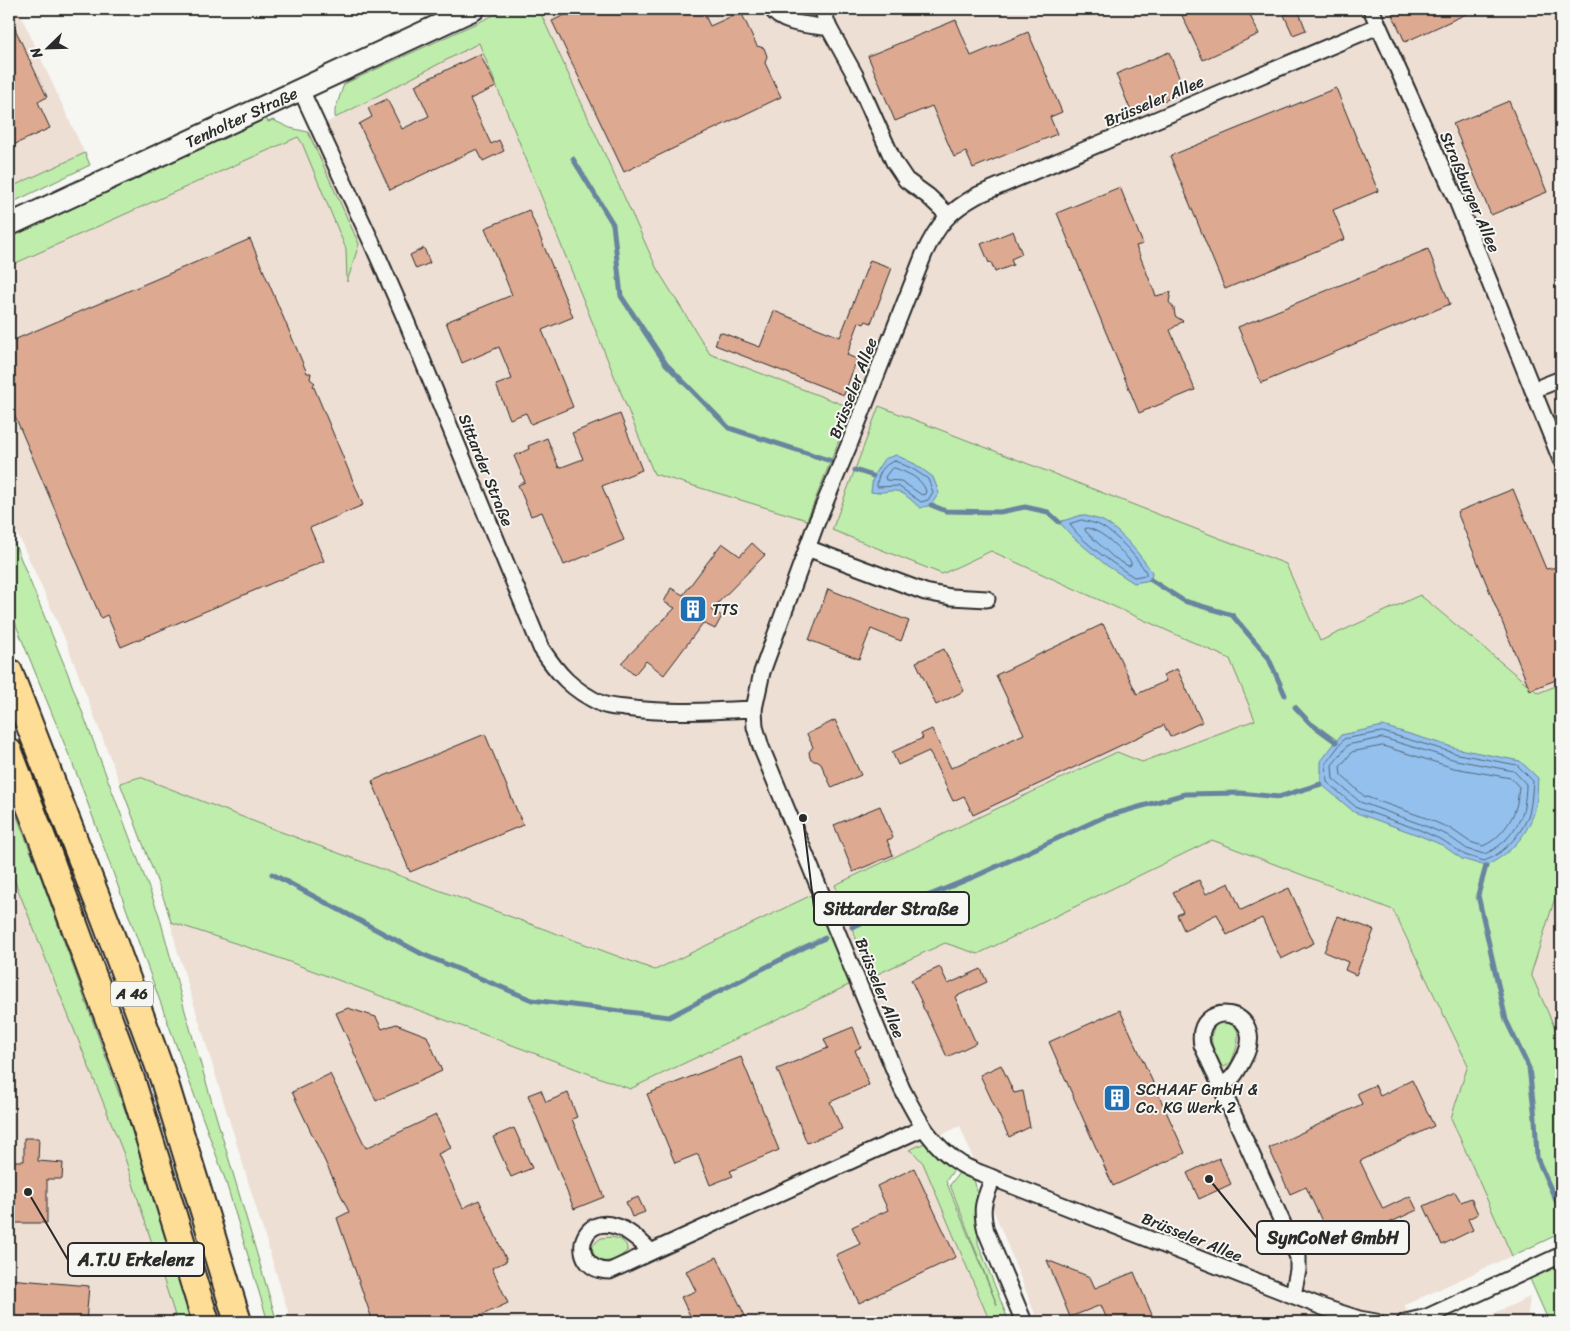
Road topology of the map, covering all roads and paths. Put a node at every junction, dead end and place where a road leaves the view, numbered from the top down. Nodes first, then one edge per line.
1 (474, 9) edge
2 (772, 9) edge
3 (822, 9) edge
4 (1371, 9) edge
5 (1378, 26) junction
6 (829, 28) junction
7 (301, 90) junction
8 (948, 215) junction
9 (9, 225) edge
10 (1561, 379) edge
11 (1533, 390) junction
12 (1561, 460) edge
13 (807, 548) junction
14 (987, 599) dead end
15 (9, 672) edge
16 (754, 709) junction
17 (9, 752) edge
18 (1221, 1086) dead end
19 (923, 1128) junction
20 (993, 1178) junction
21 (651, 1252) dead end
22 (1561, 1255) edge
23 (1293, 1295) junction
24 (206, 1322) edge
25 (238, 1322) edge
26 (1024, 1322) edge
27 (1376, 1322) edge
28 (1405, 1322) edge

1 - 7 street, Tenholter Straße
2 - 6 street
3 - 6 street
4 - 5 street, Straßburger Allee
5 - 8 street, Brüsseler Allee
5 - 11 street, Straßburger Allee
6 - 8 street
7 - 9 street, Tenholter Straße
7 - 16 street, Sittarder Straße
8 - 13 street, Brüsseler Allee
10 - 11 street
11 - 12 street, Straßburger Allee
13 - 14 street
13 - 16 street, Brüsseler Allee
15 - 25 highway, A 46
16 - 19 street, Brüsseler Allee
17 - 24 highway, A 46
18 - 23 street
19 - 20 street, Brüsseler Allee
19 - 21 street
20 - 23 street, Brüsseler Allee
20 - 26 street
22 - 28 street
23 - 27 street, Brüsseler Allee

